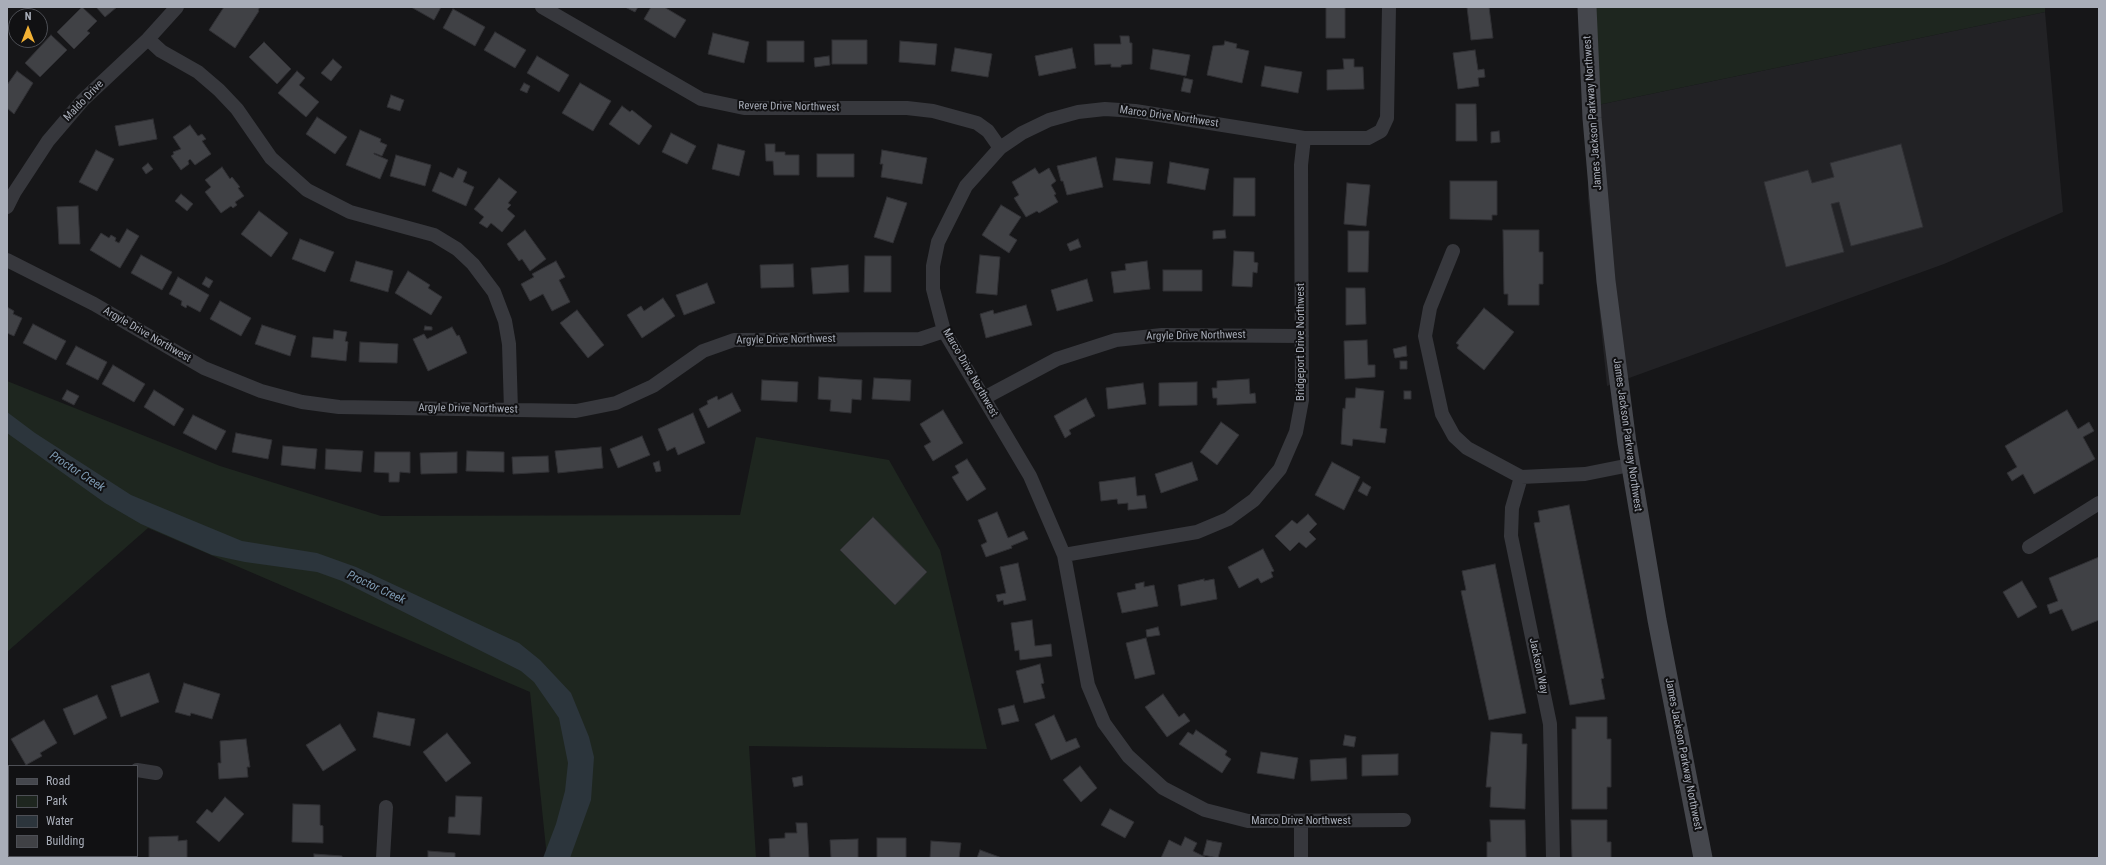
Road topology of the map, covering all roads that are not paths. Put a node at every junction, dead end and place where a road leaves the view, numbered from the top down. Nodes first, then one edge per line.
1 (177, 7) edge
2 (542, 7) edge
3 (1389, 7) edge
4 (1587, 7) edge
5 (148, 38) junction
6 (1304, 138) junction
7 (1000, 148) junction
8 (7, 207) edge
9 (1453, 251) dead end
10 (7, 260) edge
11 (944, 331) junction
12 (1302, 336) junction
13 (984, 398) junction
14 (511, 410) junction
15 (1630, 465) junction
16 (1521, 477) junction
17 (2099, 503) edge
18 (2030, 547) dead end
19 (1064, 555) junction
20 (138, 770) edge
21 (156, 772) dead end
22 (386, 807) dead end
23 (1404, 820) dead end
24 (1301, 822) junction
25 (383, 858) edge
26 (1301, 858) edge
27 (1553, 858) edge
28 (1703, 858) edge

1 - 5 street, Maldo Drive
2 - 7 street, Revere Drive Northwest
3 - 6 street, Marco Drive Northwest
4 - 15 main road, James Jackson Parkway Northwest
5 - 8 street, Maldo Drive
5 - 14 street
6 - 7 street, Marco Drive Northwest
6 - 12 street, Bridgeport Drive Northwest
7 - 11 street, Marco Drive Northwest
9 - 16 street
10 - 14 street, Argyle Drive Northwest
11 - 13 street, Marco Drive Northwest
11 - 14 street, Argyle Drive Northwest
12 - 13 street, Argyle Drive Northwest
12 - 19 street, Bridgeport Drive Northwest
13 - 19 street, Marco Drive Northwest
15 - 16 street
15 - 28 main road, James Jackson Parkway Northwest
16 - 27 street, Jackson Way
17 - 18 street
19 - 24 street, Marco Drive Northwest
20 - 21 street
22 - 25 street
23 - 24 street, Marco Drive Northwest
24 - 26 street

